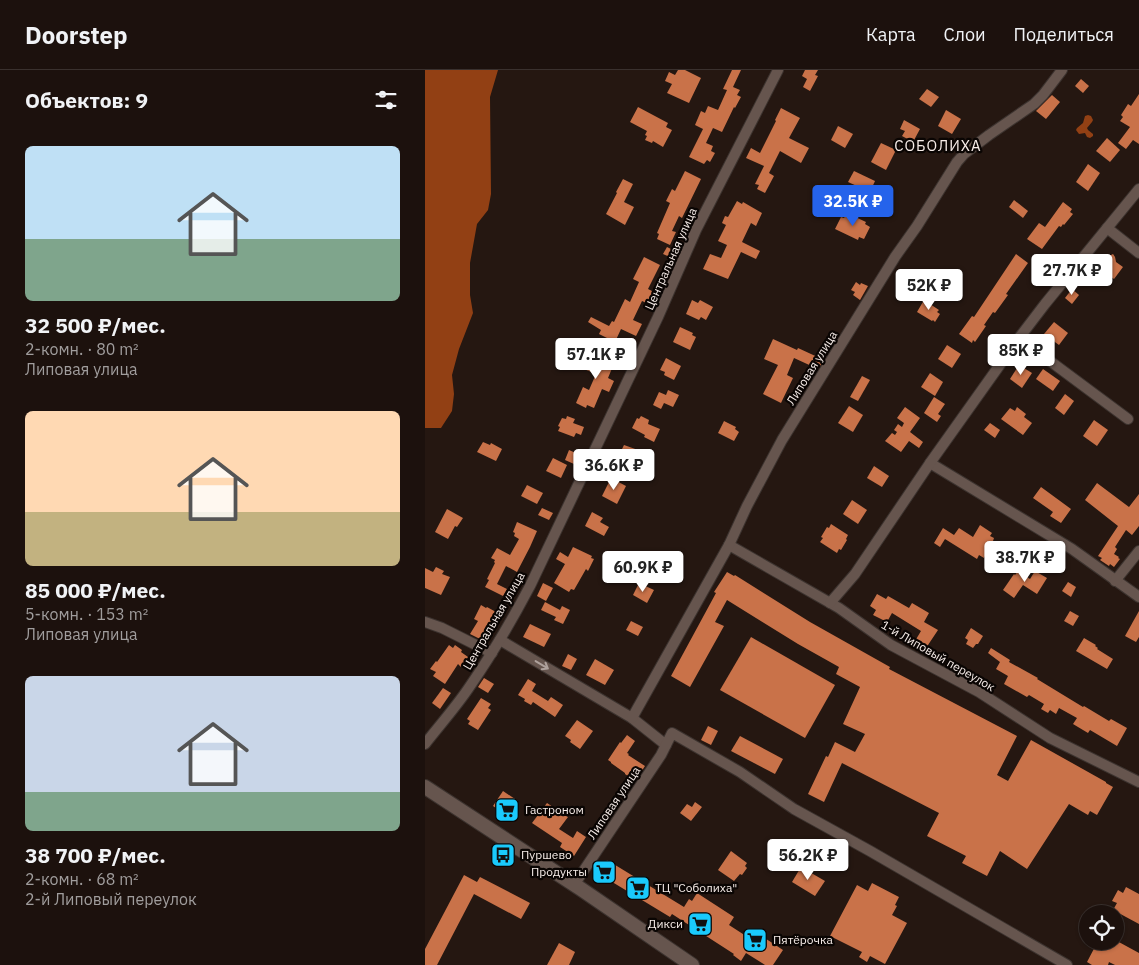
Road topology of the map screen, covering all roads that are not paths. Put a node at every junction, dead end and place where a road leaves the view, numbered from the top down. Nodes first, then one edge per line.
1 (778, 70) edge
2 (1062, 70) edge
3 (1139, 189) edge
4 (1107, 228) junction
5 (1139, 253) edge
6 (1019, 338) junction
7 (1128, 419) dead end
8 (930, 463) junction
9 (729, 545) junction
10 (1139, 551) edge
11 (1115, 580) junction
12 (1139, 597) edge
13 (830, 604) junction
14 (425, 622) edge
15 (500, 640) junction
16 (492, 653) junction
17 (632, 718) junction
18 (425, 744) edge
19 (666, 745) junction
20 (1139, 782) edge
21 (425, 787) edge
22 (574, 885) junction
23 (692, 965) edge
24 (1067, 965) edge

1 - 15 street, Центральная улица
2 - 9 street, Липовая улица
3 - 4 street
4 - 5 street
4 - 6 street
6 - 7 street
6 - 8 street
8 - 11 street
8 - 13 street
9 - 13 street, 1-й Липовый переулок
9 - 17 street, Липовая улица
10 - 11 street
11 - 12 street
13 - 20 street, 1-й Липовый переулок
14 - 16 street
15 - 16 street, Центральная улица
15 -> 17 street
16 - 18 street, Центральная улица
17 - 19 street
19 - 22 street, Липовая улица
19 - 24 street, Липовая улица
21 - 22 main road
22 - 23 main road

